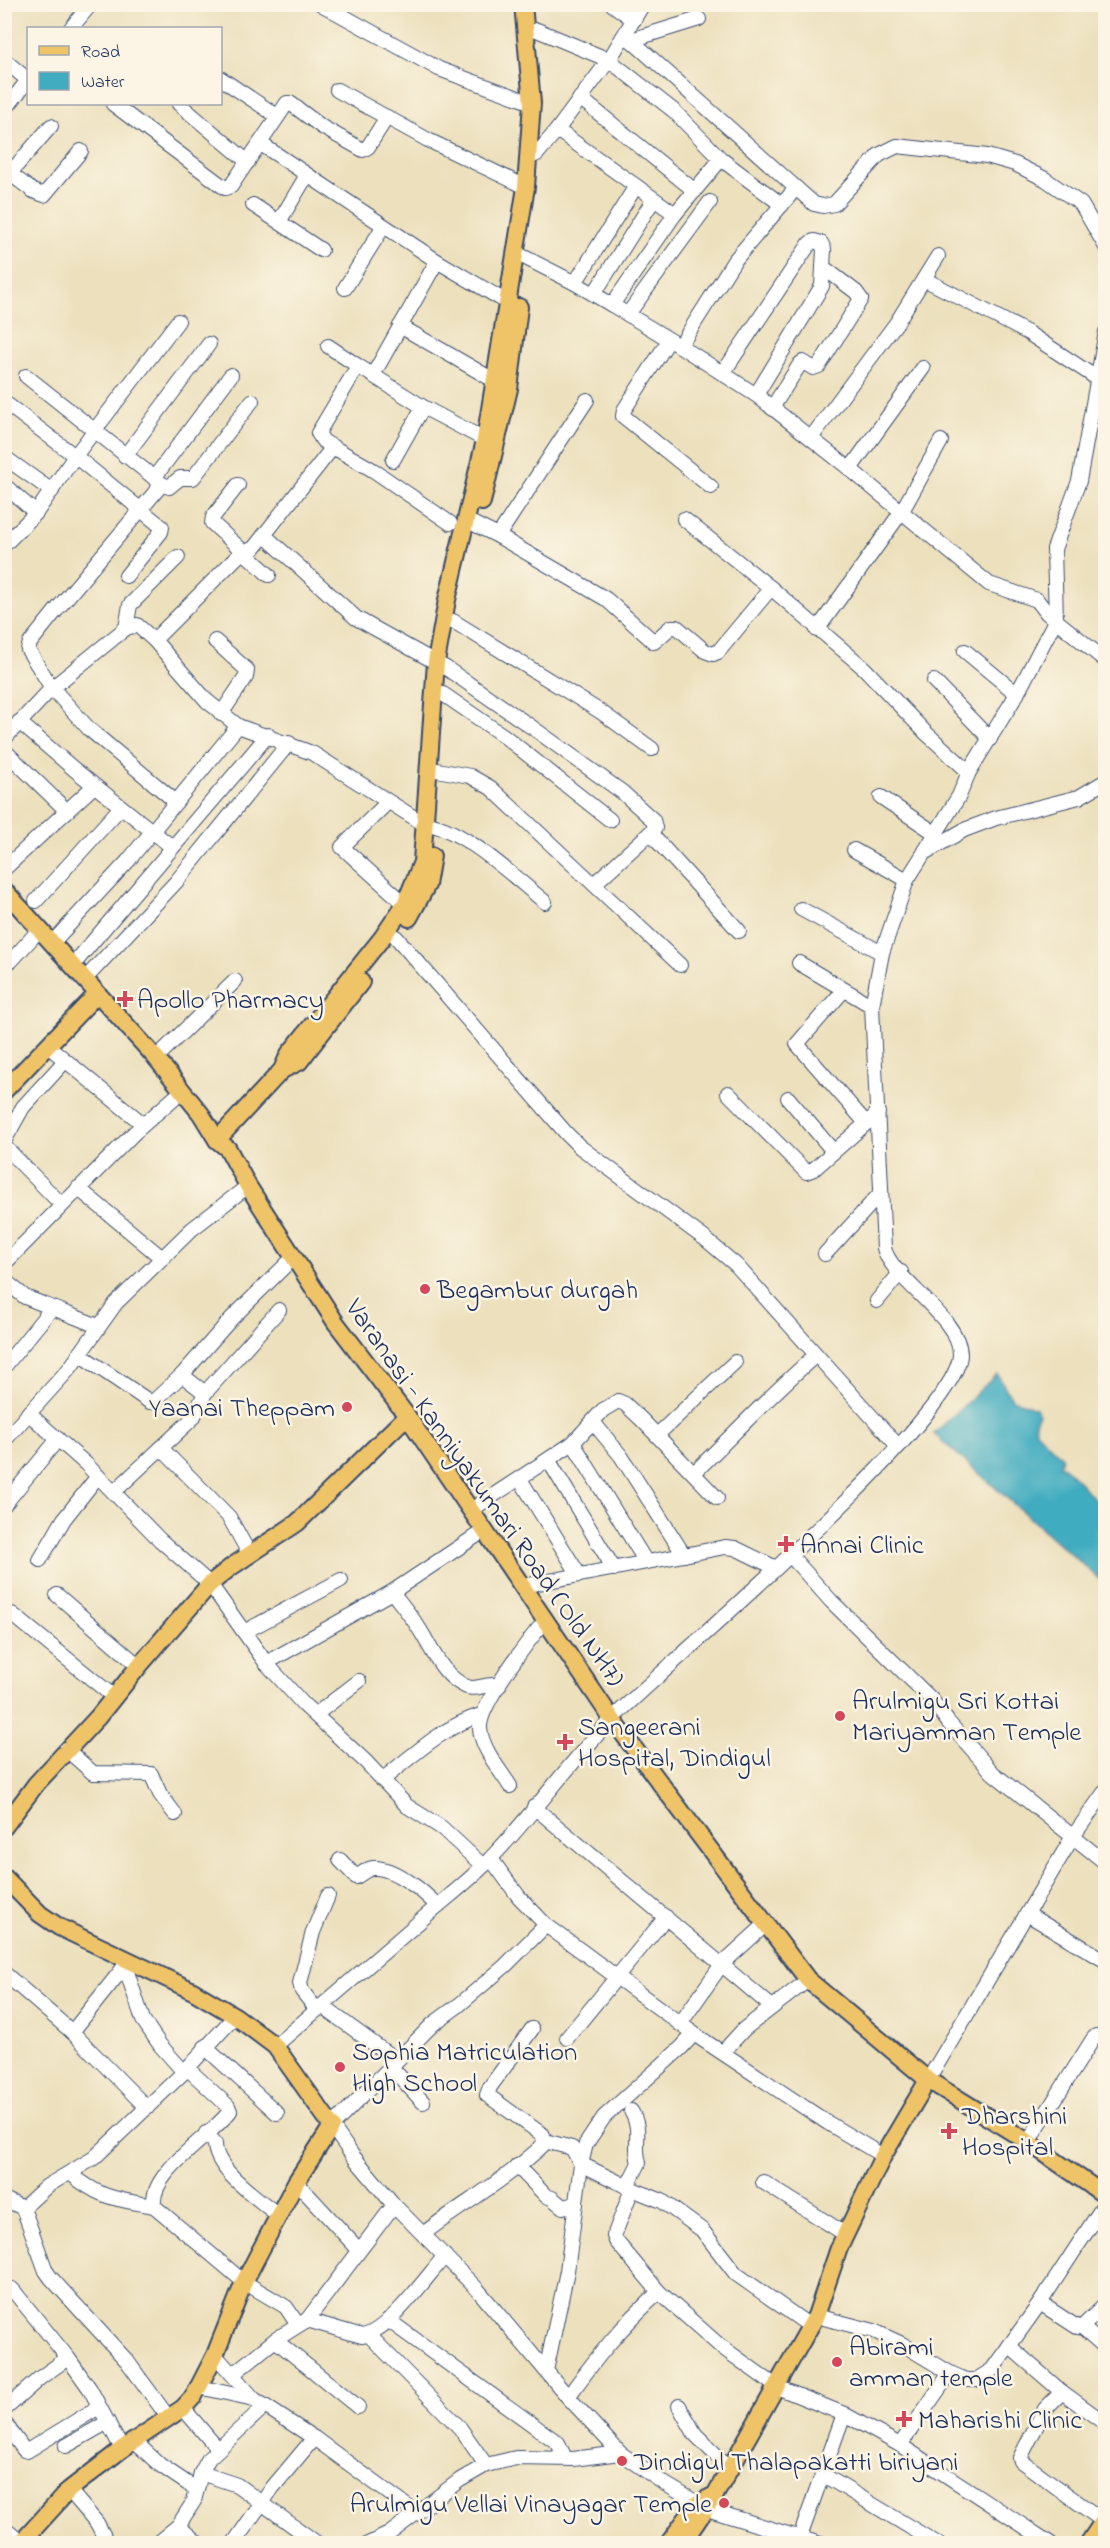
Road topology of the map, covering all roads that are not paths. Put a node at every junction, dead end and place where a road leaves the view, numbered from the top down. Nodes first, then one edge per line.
1 (91, 4) edge
2 (321, 4) edge
3 (523, 4) edge
4 (533, 4) edge
5 (612, 4) edge
6 (643, 4) edge
7 (699, 19) dead end
8 (634, 20) junction
9 (72, 27) edge
10 (537, 30) junction
11 (627, 38) junction
12 (4, 60) edge
13 (609, 60) junction
14 (27, 79) edge
15 (222, 79) edge
16 (27, 81) edge
17 (337, 90) dead end
18 (580, 98) junction
19 (532, 103) junction
20 (114, 105) edge
21 (180, 105) edge
22 (4, 111) edge
23 (277, 116) junction
24 (387, 117) junction
25 (51, 126) dead end
26 (557, 130) junction
27 (261, 144) junction
28 (81, 151) dead end
29 (532, 156) junction
30 (721, 159) junction
31 (248, 162) junction
32 (7, 171) edge
33 (308, 175) junction
34 (636, 186) junction
35 (526, 187) junction
36 (796, 188) junction
37 (695, 191) junction
38 (654, 199) junction
39 (710, 201) dead end
40 (253, 205) dead end
41 (782, 205) junction
42 (675, 214) junction
43 (279, 222) junction
44 (384, 227) junction
45 (1106, 247) edge
46 (321, 250) dead end
47 (521, 256) junction
48 (938, 256) dead end
49 (436, 261) junction
50 (823, 267) junction
51 (924, 279) junction
52 (575, 284) junction
53 (345, 288) dead end
54 (594, 294) junction
55 (612, 305) junction
56 (514, 306) junction
57 (628, 314) junction
58 (178, 321) dead end
59 (400, 326) junction
60 (1106, 332) edge
61 (675, 343) junction
62 (209, 344) dead end
63 (328, 346) dead end
64 (358, 366) junction
65 (922, 368) dead end
66 (723, 373) junction
67 (231, 375) dead end
68 (373, 375) junction
69 (26, 376) dead end
70 (1098, 379) junction
71 (502, 386) junction
72 (756, 395) junction
73 (587, 400) dead end
74 (252, 401) dead end
75 (4, 402) edge
76 (423, 407) junction
77 (772, 408) junction
78 (95, 431) junction
79 (811, 438) junction
80 (941, 441) dead end
81 (491, 443) junction
82 (333, 447) junction
83 (75, 456) junction
84 (125, 456) junction
85 (4, 457) edge
86 (393, 460) dead end
87 (850, 469) junction
88 (158, 481) junction
89 (4, 485) edge
90 (238, 485) dead end
91 (711, 487) dead end
92 (52, 491) junction
93 (141, 509) junction
94 (902, 511) junction
95 (36, 513) junction
96 (684, 519) dead end
97 (464, 523) junction
98 (264, 535) junction
99 (498, 536) junction
100 (6, 540) edge
101 (246, 552) junction
102 (178, 557) dead end
103 (269, 575) dead end
104 (126, 576) dead end
105 (771, 588) junction
106 (1056, 619) junction
107 (453, 621) junction
108 (126, 628) junction
109 (817, 630) junction
110 (154, 640) junction
111 (215, 641) dead end
112 (965, 651) dead end
113 (1106, 661) edge
114 (441, 665) junction
115 (934, 681) dead end
116 (52, 688) junction
117 (443, 694) junction
118 (1017, 694) junction
119 (221, 714) junction
120 (19, 722) junction
121 (238, 726) junction
122 (268, 735) junction
123 (4, 739) edge
124 (990, 739) junction
125 (290, 743) junction
126 (652, 749) dead end
127 (4, 750) edge
128 (437, 770) junction
129 (969, 772) junction
130 (1106, 781) edge
131 (94, 786) junction
132 (881, 797) dead end
133 (176, 802) junction
134 (388, 802) junction
135 (121, 807) junction
136 (67, 811) junction
137 (610, 820) dead end
138 (430, 824) junction
139 (152, 832) junction
140 (650, 833) junction
141 (935, 833) junction
142 (172, 847) junction
143 (854, 850) dead end
144 (924, 853) junction
145 (4, 869) edge
146 (4, 878) edge
147 (907, 880) junction
148 (594, 884) junction
149 (4, 890) edge
150 (36, 901) dead end
151 (545, 902) dead end
152 (405, 904) junction
153 (801, 909) dead end
154 (40, 929) junction
155 (739, 931) dead end
156 (396, 937) junction
157 (56, 939) junction
158 (882, 953) junction
159 (75, 963) junction
160 (799, 963) dead end
161 (4, 965) edge
162 (680, 965) dead end
163 (88, 976) junction
164 (235, 981) dead end
165 (843, 991) junction
166 (97, 994) junction
167 (872, 1006) junction
168 (48, 1046) junction
169 (159, 1054) junction
170 (64, 1061) junction
171 (282, 1070) junction
172 (4, 1091) edge
173 (182, 1091) junction
174 (728, 1093) dead end
175 (788, 1098) dead end
176 (210, 1113) junction
177 (878, 1113) junction
178 (238, 1119) junction
179 (866, 1123) junction
180 (143, 1124) junction
181 (4, 1141) edge
182 (223, 1141) junction
183 (4, 1146) edge
184 (833, 1151) junction
185 (248, 1186) junction
186 (78, 1188) junction
187 (879, 1195) junction
188 (62, 1205) junction
189 (825, 1254) dead end
190 (294, 1257) junction
191 (162, 1258) junction
192 (4, 1264) edge
193 (901, 1272) junction
194 (4, 1280) edge
195 (877, 1300) dead end
196 (52, 1308) junction
197 (279, 1310) dead end
198 (98, 1326) junction
199 (79, 1354) junction
200 (816, 1354) junction
201 (735, 1362) dead end
202 (4, 1367) edge
203 (182, 1375) junction
204 (205, 1393) junction
205 (28, 1413) junction
206 (408, 1416) junction
207 (593, 1422) junction
208 (657, 1435) junction
209 (58, 1439) junction
210 (4, 1441) edge
211 (573, 1443) junction
212 (898, 1446) junction
213 (161, 1448) junction
214 (549, 1461) junction
215 (694, 1473) junction
216 (98, 1476) junction
217 (520, 1479) junction
218 (114, 1492) junction
219 (717, 1498) dead end
220 (4, 1505) edge
221 (471, 1510) junction
222 (485, 1530) junction
223 (250, 1555) junction
224 (684, 1555) junction
225 (790, 1555) junction
226 (40, 1560) dead end
227 (646, 1562) junction
228 (776, 1568) junction
229 (614, 1569) junction
230 (579, 1575) junction
231 (341, 1580) dead end
232 (210, 1584) junction
233 (523, 1586) junction
234 (392, 1592) junction
235 (57, 1595) dead end
236 (12, 1614) dead end
237 (546, 1620) junction
238 (243, 1632) junction
239 (266, 1663) junction
240 (139, 1666) junction
241 (359, 1681) dead end
242 (499, 1686) junction
243 (114, 1697) junction
244 (315, 1715) junction
245 (481, 1715) junction
246 (612, 1719) junction
247 (66, 1749) junction
248 (382, 1780) junction
249 (510, 1786) dead end
250 (1106, 1790) edge
251 (534, 1807) junction
252 (175, 1814) dead end
253 (4, 1827) edge
254 (1072, 1838) junction
255 (340, 1860) dead end
256 (487, 1863) junction
257 (1106, 1863) edge
258 (4, 1877) edge
259 (328, 1896) dead end
260 (437, 1906) junction
261 (1027, 1914) junction
262 (666, 1917) junction
263 (766, 1924) junction
264 (546, 1925) junction
265 (1106, 1960) edge
266 (123, 1962) junction
267 (722, 1964) junction
268 (4, 1973) edge
269 (616, 1976) junction
270 (808, 1980) junction
271 (772, 2007) junction
272 (320, 2008) junction
273 (235, 2016) junction
274 (680, 2024) junction
275 (532, 2030) dead end
276 (72, 2032) junction
277 (694, 2034) junction
278 (567, 2038) dead end
279 (1106, 2039) edge
280 (275, 2046) junction
281 (206, 2047) junction
282 (723, 2052) junction
283 (393, 2063) junction
284 (185, 2070) junction
285 (928, 2080) junction
286 (423, 2102) dead end
287 (147, 2108) junction
288 (631, 2111) dead end
289 (277, 2113) dead end
290 (332, 2126) junction
291 (206, 2133) junction
292 (545, 2141) junction
293 (1028, 2142) junction
294 (883, 2156) junction
295 (580, 2164) junction
296 (518, 2166) junction
297 (70, 2173) junction
298 (296, 2182) junction
299 (763, 2182) dead end
300 (630, 2188) junction
301 (1106, 2196) edge
302 (4, 2199) edge
303 (1106, 2202) edge
304 (576, 2204) junction
305 (394, 2205) junction
306 (154, 2206) junction
307 (23, 2208) junction
308 (279, 2216) junction
309 (423, 2234) junction
310 (845, 2234) junction
311 (359, 2250) junction
312 (445, 2256) junction
313 (244, 2282) junction
314 (12, 2289) dead end
315 (659, 2292) junction
316 (1040, 2302) junction
317 (1106, 2304) edge
318 (388, 2320) junction
319 (813, 2321) junction
320 (302, 2322) junction
321 (1082, 2327) junction
322 (369, 2335) junction
323 (275, 2340) junction
324 (1009, 2346) junction
325 (1106, 2348) edge
326 (214, 2355) junction
327 (68, 2358) junction
328 (546, 2371) junction
329 (950, 2373) junction
330 (232, 2374) junction
331 (199, 2387) junction
332 (777, 2387) junction
333 (1062, 2392) junction
334 (568, 2397) junction
335 (260, 2402) junction
336 (679, 2406) dead end
337 (99, 2407) junction
338 (358, 2408) dead end
339 (4, 2410) edge
340 (176, 2412) junction
341 (844, 2414) junction
342 (108, 2422) junction
343 (1106, 2424) edge
344 (7, 2431) edge
345 (314, 2438) junction
346 (128, 2445) junction
347 (900, 2445) junction
348 (66, 2446) dead end
349 (218, 2448) junction
350 (620, 2452) junction
351 (566, 2458) junction
352 (486, 2465) junction
353 (730, 2469) junction
354 (201, 2473) junction
355 (822, 2474) junction
356 (69, 2490) junction
357 (197, 2490) junction
358 (262, 2501) junction
359 (706, 2503) junction
360 (416, 2513) junction
361 (1104, 2519) edge
362 (178, 2526) junction
363 (4, 2527) edge
364 (800, 2537) junction
365 (386, 2539) edge
366 (22, 2543) edge
367 (817, 2543) edge
368 (108, 2544) edge
369 (156, 2544) edge
370 (199, 2544) edge
371 (233, 2544) edge
372 (318, 2544) edge
373 (368, 2544) edge
374 (668, 2544) edge
375 (682, 2544) edge
376 (938, 2544) edge
377 (1051, 2544) edge
378 (1088, 2544) edge

1 - 9 street
2 - 19 street
3 - 19 main road
4 - 10 main road
5 - 8 street
6 - 8 street
7 - 11 street
8 - 11 street
10 - 13 street
10 - 29 main road
11 - 13 street
11 - 36 street
12 - 14 street
13 - 18 street
13 - 30 street
15 - 23 street
16 - 22 street
17 - 24 street
18 - 26 street
18 - 37 street
19 - 29 main road
20 - 31 street
21 - 31 street
23 - 24 street
23 - 27 street
24 - 35 street
25 - 32 street
26 - 29 street
26 - 34 street
27 - 31 street
27 - 33 street
28 - 32 street
29 - 35 main road
29 - 47 main road
30 - 37 street
30 - 41 street
33 - 43 street
33 - 44 street
34 - 38 street
34 - 52 street
35 - 47 main road
36 - 41 street
36 - 45 street
37 - 42 street
38 - 42 street
38 - 54 street
39 - 57 street
40 - 43 street
41 - 61 street
42 - 55 street
43 - 46 street
44 - 49 street
44 - 53 street
47 - 52 street
47 - 56 main road
48 - 51 street
49 - 56 street
49 - 59 street
50 - 66 street
50 - 72 street
50 - 77 street
51 - 70 street
51 - 79 street
52 - 54 street
54 - 55 street
55 - 57 street
56 - 71 main road
57 - 61 street
58 - 78 street
59 - 68 street
59 - 71 street
60 - 70 street
61 - 66 street
61 - 91 street
62 - 84 street
63 - 64 street
64 - 68 street
64 - 82 street
65 - 87 street
66 - 72 street
67 - 88 street
68 - 76 street
69 - 78 street
70 - 106 street
71 - 81 main road
72 - 77 street
73 - 99 street
74 - 88 street
75 - 83 street
76 - 81 street
76 - 86 street
77 - 79 street
78 - 83 street
78 - 84 street
79 - 87 street
80 - 94 street
81 - 97 main road
82 - 97 street
82 - 98 street
83 - 92 street
83 - 93 street
84 - 88 street
85 - 92 street
87 - 94 street
88 - 93 street
89 - 95 street
90 - 101 street
92 - 95 street
93 - 104 street
93 - 116 street
94 - 106 street
94 - 109 street
95 - 100 street
96 - 105 street
97 - 99 street
97 - 107 main road
97 - 114 main road
98 - 101 street
98 - 114 street
99 - 105 street
101 - 103 street
101 - 110 street
102 - 108 street
105 - 109 street
106 - 113 street
106 - 118 street
107 - 114 main road
107 - 126 street
108 - 110 street
108 - 116 street
109 - 129 street
110 - 119 street
111 - 119 street
112 - 118 street
114 - 117 main road
114 - 138 main road
114 - 140 street
115 - 124 street
116 - 120 street
116 - 133 street
117 - 128 main road
117 - 137 street
118 - 124 street
119 - 121 street
120 - 123 street
120 - 131 street
121 - 122 street
121 - 133 street
122 - 125 street
122 - 142 street
124 - 129 street
125 - 134 street
125 - 163 street
127 - 136 street
128 - 138 main road
128 - 148 street
129 - 141 street
130 - 144 street
131 - 135 street
131 - 136 street
132 - 141 street
133 - 139 street
134 - 138 street
134 - 152 street
135 - 139 street
135 - 150 street
136 - 145 street
138 - 151 street
138 - 152 main road
138 - 156 main road
139 - 142 street
139 - 157 street
140 - 148 street
140 - 155 street
141 - 144 street
142 - 159 street
143 - 147 street
144 - 147 street
146 - 157 main road
147 - 158 street
148 - 162 street
149 - 154 main road, Varanasi - Kanniyakumari Road (Old NH7)
152 - 171 main road
153 - 158 street
154 - 157 main road, Varanasi - Kanniyakumari Road (Old NH7)
154 - 161 street
156 - 171 main road
156 - 200 street
157 - 159 main road, Varanasi - Kanniyakumari Road (Old NH7)
158 - 167 street
159 - 163 main road, Varanasi - Kanniyakumari Road (Old NH7)
160 - 165 street
163 - 166 main road, Varanasi - Kanniyakumari Road (Old NH7)
163 - 169 main road
164 - 169 street
165 - 167 street
165 - 179 street
166 - 168 main road
166 - 169 main road, Varanasi - Kanniyakumari Road (Old NH7)
167 - 177 street
168 - 170 street
168 - 172 main road
169 - 173 main road, Varanasi - Kanniyakumari Road (Old NH7)
169 - 176 main road
170 - 180 street
170 - 181 street
171 - 178 main road
173 - 180 street
173 - 182 main road, Varanasi - Kanniyakumari Road (Old NH7)
174 - 184 street
175 - 184 street
176 - 178 main road
176 - 182 main road
177 - 179 street
177 - 187 street
178 - 182 main road
179 - 184 street
180 - 186 street
182 - 185 main road, Varanasi - Kanniyakumari Road (Old NH7)
183 - 188 street
185 - 190 main road, Varanasi - Kanniyakumari Road (Old NH7)
185 - 191 street
186 - 188 street
186 - 191 street
187 - 189 street
187 - 193 street
188 - 192 street
190 - 203 street
190 - 206 main road, Varanasi - Kanniyakumari Road (Old NH7)
191 - 198 street
193 - 195 street
193 - 212 street
194 - 196 street
196 - 198 street
196 - 202 street
197 - 204 street
198 - 199 street
199 - 203 street
199 - 205 street
200 - 212 street
200 - 215 street
201 - 208 street
203 - 204 street
204 - 213 street
205 - 209 street
205 - 210 street
206 - 221 main road, Varanasi - Kanniyakumari Road (Old NH7)
206 - 223 main road
207 - 208 street
207 - 211 street
207 - 224 street
208 - 215 street
209 - 216 street
209 - 220 street
211 - 214 street
211 - 227 street
212 - 225 street
213 - 218 street
213 - 223 street
214 - 217 street
214 - 229 street
215 - 219 street
216 - 218 street
216 - 226 street
217 - 221 street
217 - 230 street
218 - 232 street
221 - 222 main road, Varanasi - Kanniyakumari Road (Old NH7)
222 - 233 main road, Varanasi - Kanniyakumari Road (Old NH7)
222 - 234 street
223 - 232 main road
224 - 227 street
224 - 228 street
225 - 228 street
225 - 254 street
227 - 229 street
228 - 246 street
229 - 230 street
230 - 233 street
231 - 238 street
232 - 238 street
232 - 240 main road
233 - 237 main road, Varanasi - Kanniyakumari Road (Old NH7)
234 - 239 street
234 - 242 street
235 - 240 street
236 - 243 street
237 - 242 street
237 - 246 main road, Varanasi - Kanniyakumari Road (Old NH7)
238 - 239 street
239 - 244 street
240 - 243 main road
241 - 244 street
242 - 245 street
243 - 247 main road
244 - 248 street
245 - 248 street
245 - 249 street
246 - 251 street
246 - 263 main road, Varanasi - Kanniyakumari Road (Old NH7)
247 - 252 street
247 - 253 main road
248 - 256 street
250 - 254 street
251 - 256 street
251 - 262 street
254 - 257 street
254 - 261 street
255 - 260 street
256 - 260 street
256 - 264 street
258 - 266 main road
259 - 272 street
260 - 272 street
261 - 265 street
261 - 285 street
262 - 267 street
262 - 269 street
263 - 267 street
263 - 270 main road, Varanasi - Kanniyakumari Road (Old NH7)
264 - 269 street
264 - 283 street
266 - 273 main road
266 - 276 street
266 - 284 street
267 - 271 street
267 - 274 street
268 - 276 street
269 - 274 street
269 - 278 street
270 - 271 street
270 - 285 main road, Varanasi - Kanniyakumari Road (Old NH7)
271 - 282 street
272 - 280 street
272 - 283 street
273 - 280 main road
273 - 281 street
274 - 277 street
275 - 292 street
276 - 287 street
277 - 282 street
277 - 295 street
279 - 293 street
280 - 290 main road
281 - 284 street
281 - 289 street
282 - 294 street
283 - 286 street
283 - 290 street
284 - 287 street
284 - 291 street
285 - 293 main road, Varanasi - Kanniyakumari Road (Old NH7)
285 - 294 main road
287 - 297 street
288 - 300 street
290 - 298 main road
290 - 305 street
291 - 306 street
291 - 308 street
292 - 295 street
292 - 296 street
293 - 301 main road, Varanasi - Kanniyakumari Road (Old NH7)
294 - 310 main road
295 - 300 street
295 - 304 street
296 - 304 street
296 - 309 street
297 - 306 street
297 - 307 street
298 - 308 main road
298 - 311 street
299 - 310 street
300 - 315 street
300 - 319 street
302 - 307 street
303 - 316 street
304 - 328 street
305 - 309 street
305 - 311 street
306 - 313 street
307 - 340 street
308 - 313 main road
309 - 312 street
310 - 319 main road
311 - 320 street
312 - 318 street
312 - 328 street
313 - 320 street
313 - 326 main road
314 - 327 street
315 - 332 street
315 - 334 street
316 - 321 street
316 - 324 street
317 - 321 street
318 - 322 street
318 - 351 street
319 - 329 street
319 - 332 main road
320 - 322 street
320 - 323 street
321 - 325 street
322 - 352 street
323 - 330 street
323 - 338 street
324 - 329 street
324 - 333 street
326 - 330 street
326 - 331 main road
327 - 337 street
327 - 339 street
328 - 334 street
329 - 347 street
330 - 335 street
331 - 335 street
331 - 340 main road
332 - 341 street
332 - 353 main road
333 - 343 street
333 - 361 street
334 - 350 street
335 - 345 street
335 - 349 street
336 - 353 street
337 - 342 street
337 - 344 street
340 - 346 main road
340 - 349 street
341 - 347 street
341 - 355 street
342 - 346 street
342 - 348 street
345 - 358 street
345 - 360 street
346 - 356 main road
346 - 357 street
347 - 377 street
349 - 354 street
350 - 351 street
350 - 359 street
351 - 352 street
352 - 360 street
353 - 359 main road
354 - 357 street
354 - 358 street
355 - 364 street
355 - 376 street
356 - 366 main road
356 - 368 street
357 - 362 street
358 - 371 street
358 - 372 street
359 - 364 street
359 - 374 main road
359 - 375 main road
360 - 365 street
361 - 378 main road
362 - 369 street
362 - 370 street
363 - 366 street
364 - 367 street
365 - 373 street

